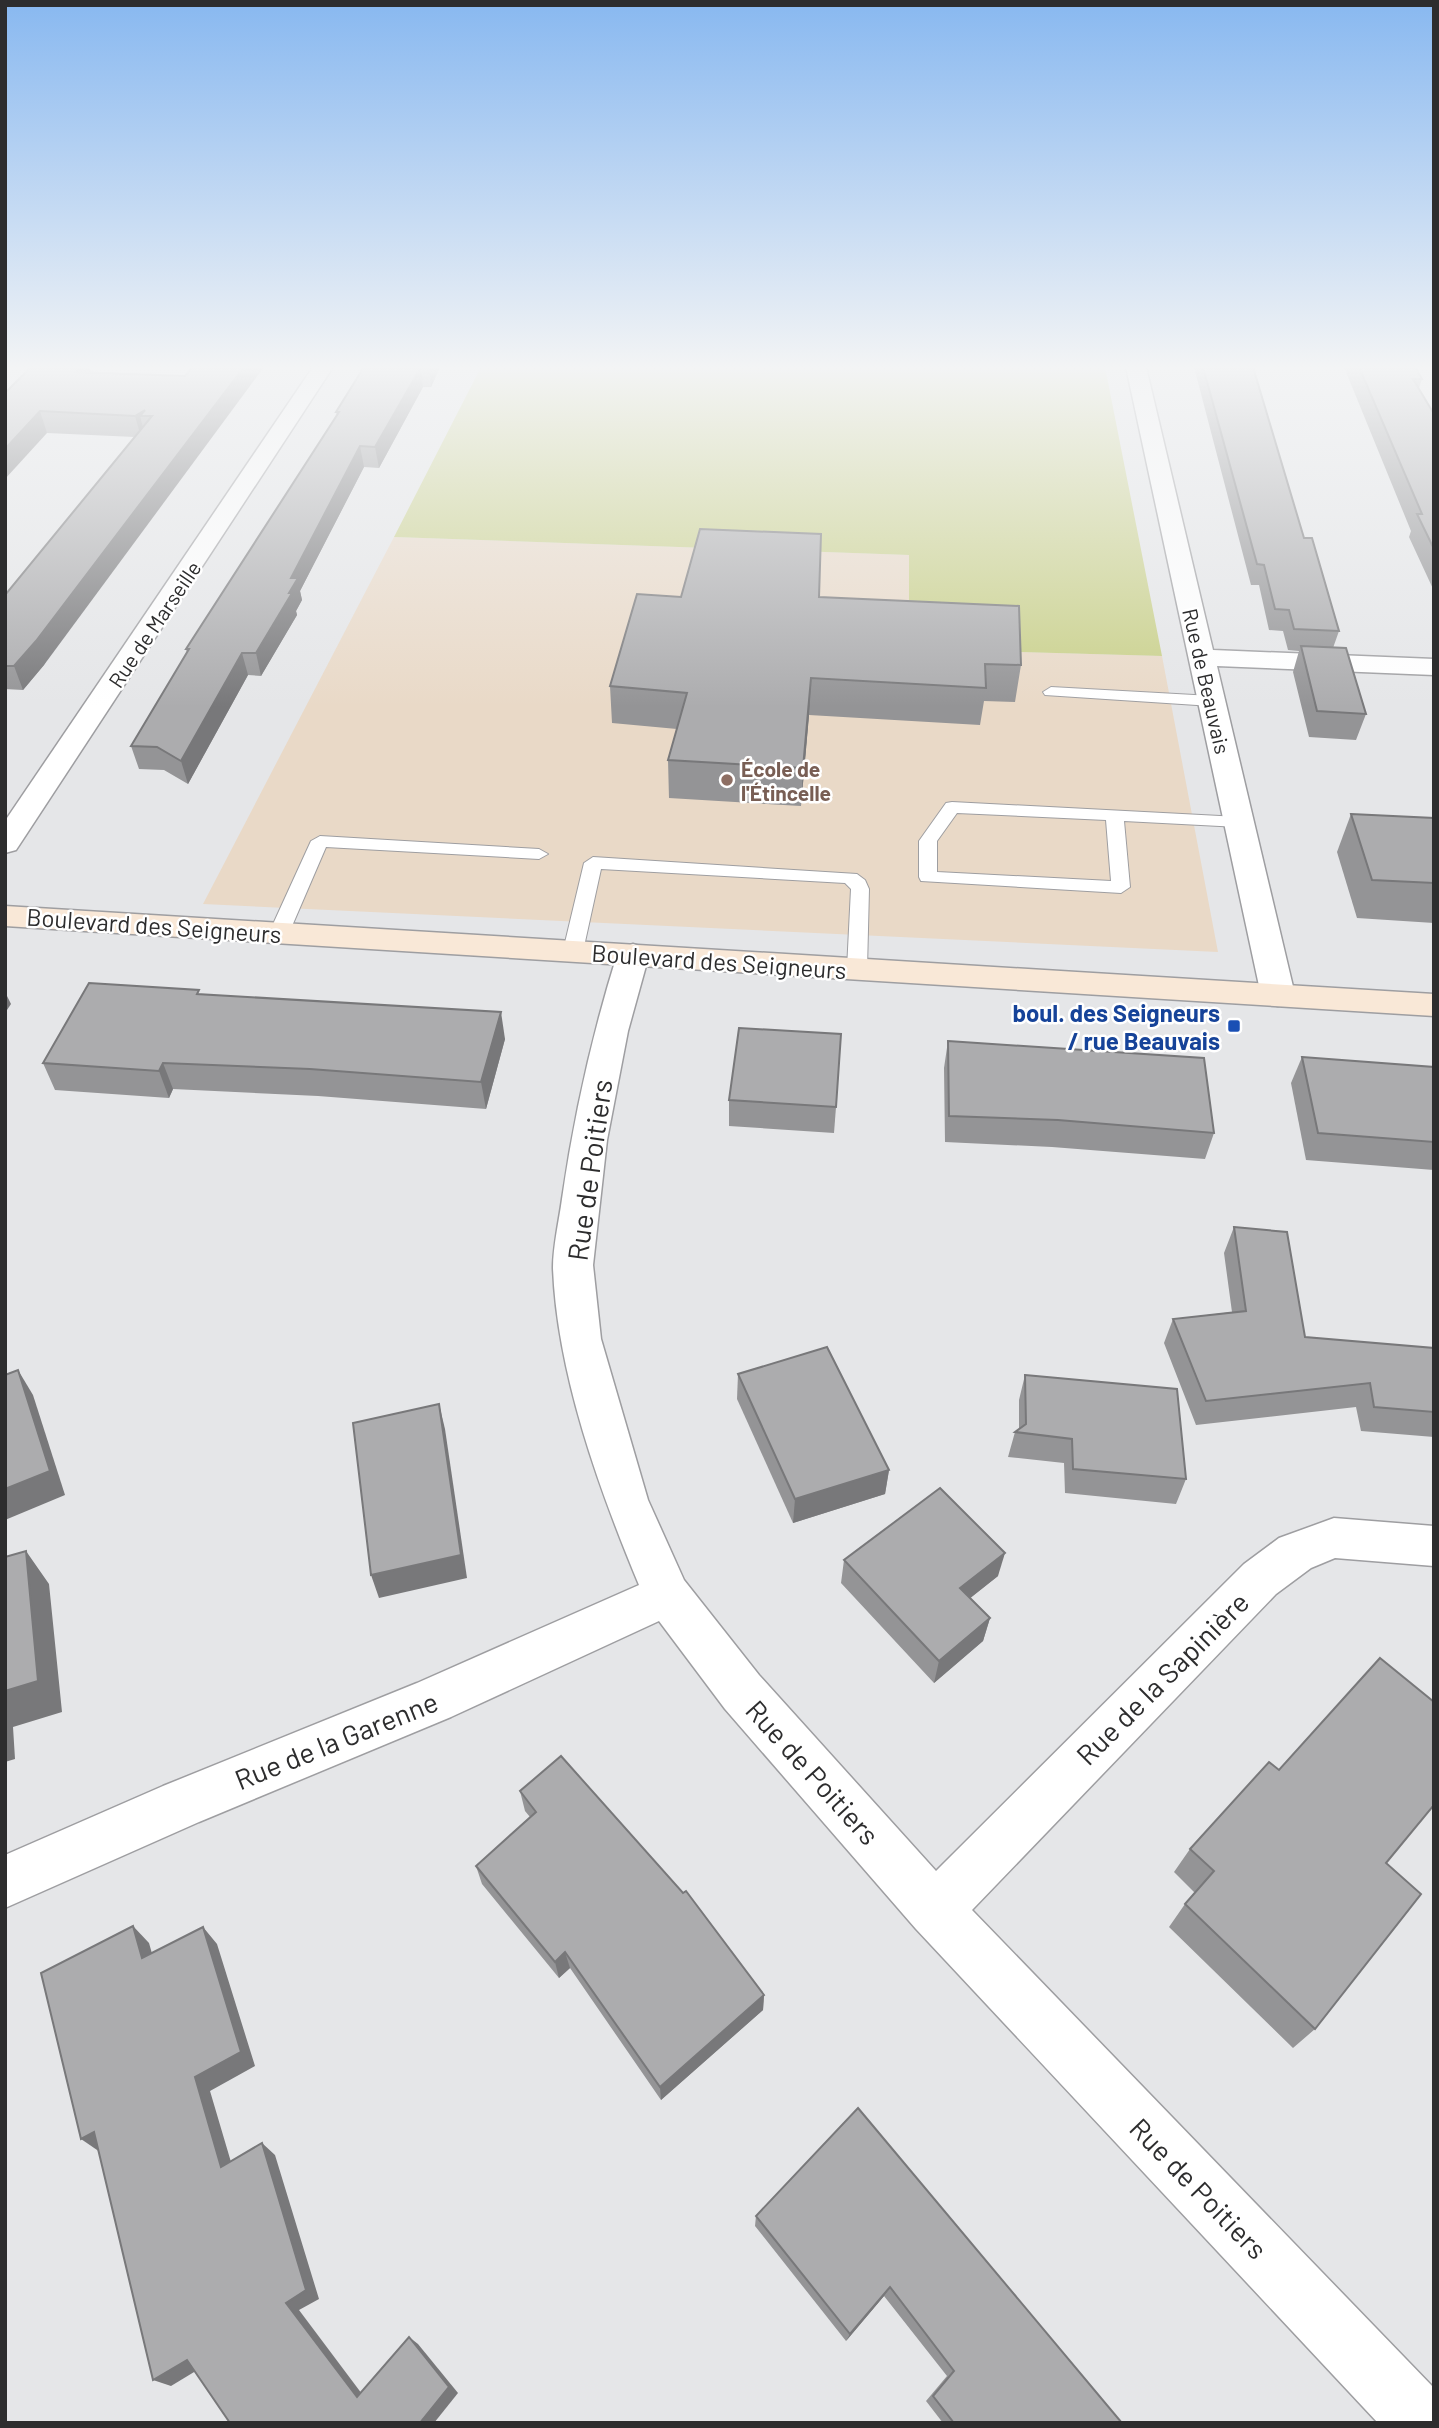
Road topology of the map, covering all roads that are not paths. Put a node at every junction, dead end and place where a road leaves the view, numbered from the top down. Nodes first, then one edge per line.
1 (250, 480) edge
2 (1162, 480) edge
3 (1202, 657) junction
4 (1434, 667) edge
5 (1051, 692) dead end
6 (1212, 701) junction
7 (1115, 817) junction
8 (1239, 822) junction
9 (5, 844) edge
10 (539, 854) dead end
11 (5, 916) edge
12 (279, 933) junction
13 (573, 951) junction
14 (633, 955) junction
15 (857, 969) junction
16 (1278, 995) junction
17 (1434, 1005) edge
18 (1434, 1546) edge
19 (667, 1595) junction
20 (5, 1882) edge
21 (935, 1910) junction
22 (1423, 2423) edge

1 - 9 street, Rue de Marseille
2 - 3 street, Rue de Beauvais
3 - 4 street
3 - 6 street, Rue de Beauvais
5 - 6 lane
6 - 8 street, Rue de Beauvais
7 - 7 lane
7 - 8 lane
8 - 16 street, Rue de Beauvais
10 - 12 lane
11 - 12 street, Boulevard des Seigneurs
12 - 13 street, Boulevard des Seigneurs
13 - 14 street, Boulevard des Seigneurs
13 - 15 lane
14 - 15 street, Boulevard des Seigneurs
14 - 19 street, Rue de Poitiers
15 - 16 street, Boulevard des Seigneurs
16 - 17 street, Boulevard des Seigneurs
18 - 21 street, Rue de la Sapinière
19 - 20 street, Rue de la Garenne
19 - 21 street, Rue de Poitiers
21 - 22 street, Rue de Poitiers

